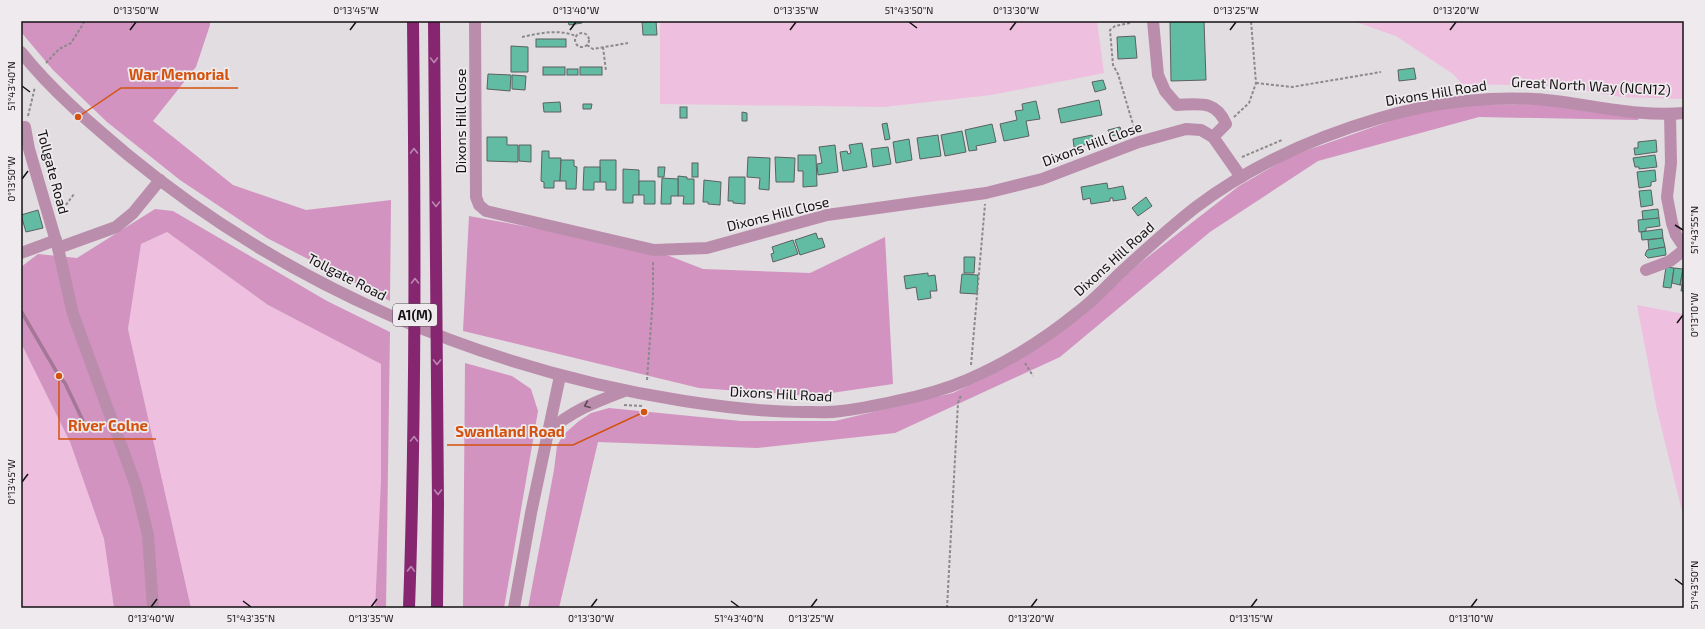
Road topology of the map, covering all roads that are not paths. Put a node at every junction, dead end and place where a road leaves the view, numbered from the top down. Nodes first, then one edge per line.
1 (413, 21) edge
2 (434, 21) edge
3 (475, 21) edge
4 (1153, 21) edge
5 (21, 52) edge
6 (1670, 114) junction
7 (1684, 114) edge
8 (25, 127) road end
9 (1213, 137) junction
10 (25, 148) edge
11 (1241, 177) junction
12 (160, 180) junction
13 (57, 244) junction
14 (1684, 247) edge
15 (1684, 250) edge
16 (21, 253) edge
17 (1646, 270) dead end
18 (560, 376) junction
19 (624, 390) junction
20 (548, 432) junction
21 (153, 608) edge
22 (409, 608) edge
23 (437, 608) edge
24 (514, 608) edge

22 -> 1 highway, A1(M)
2 -> 23 highway, A1(M)
3 - 9 street, Dixons Hill Close
4 - 9 street
5 - 12 street, Tollgate Road
6 - 7 street, Dixons Hill Road
6 - 11 street, Dixons Hill Road
6 - 14 street
8 - 10 street, Tollgate Road
9 - 11 street
10 - 13 street, Tollgate Road
11 - 19 street, Dixons Hill Road
12 - 13 street
12 - 18 street, Tollgate Road
13 - 16 street
13 - 21 street, Tollgate Road
15 - 17 street
18 - 19 street, Dixons Hill Road
18 - 20 street
19 -> 20 street
20 - 24 street

